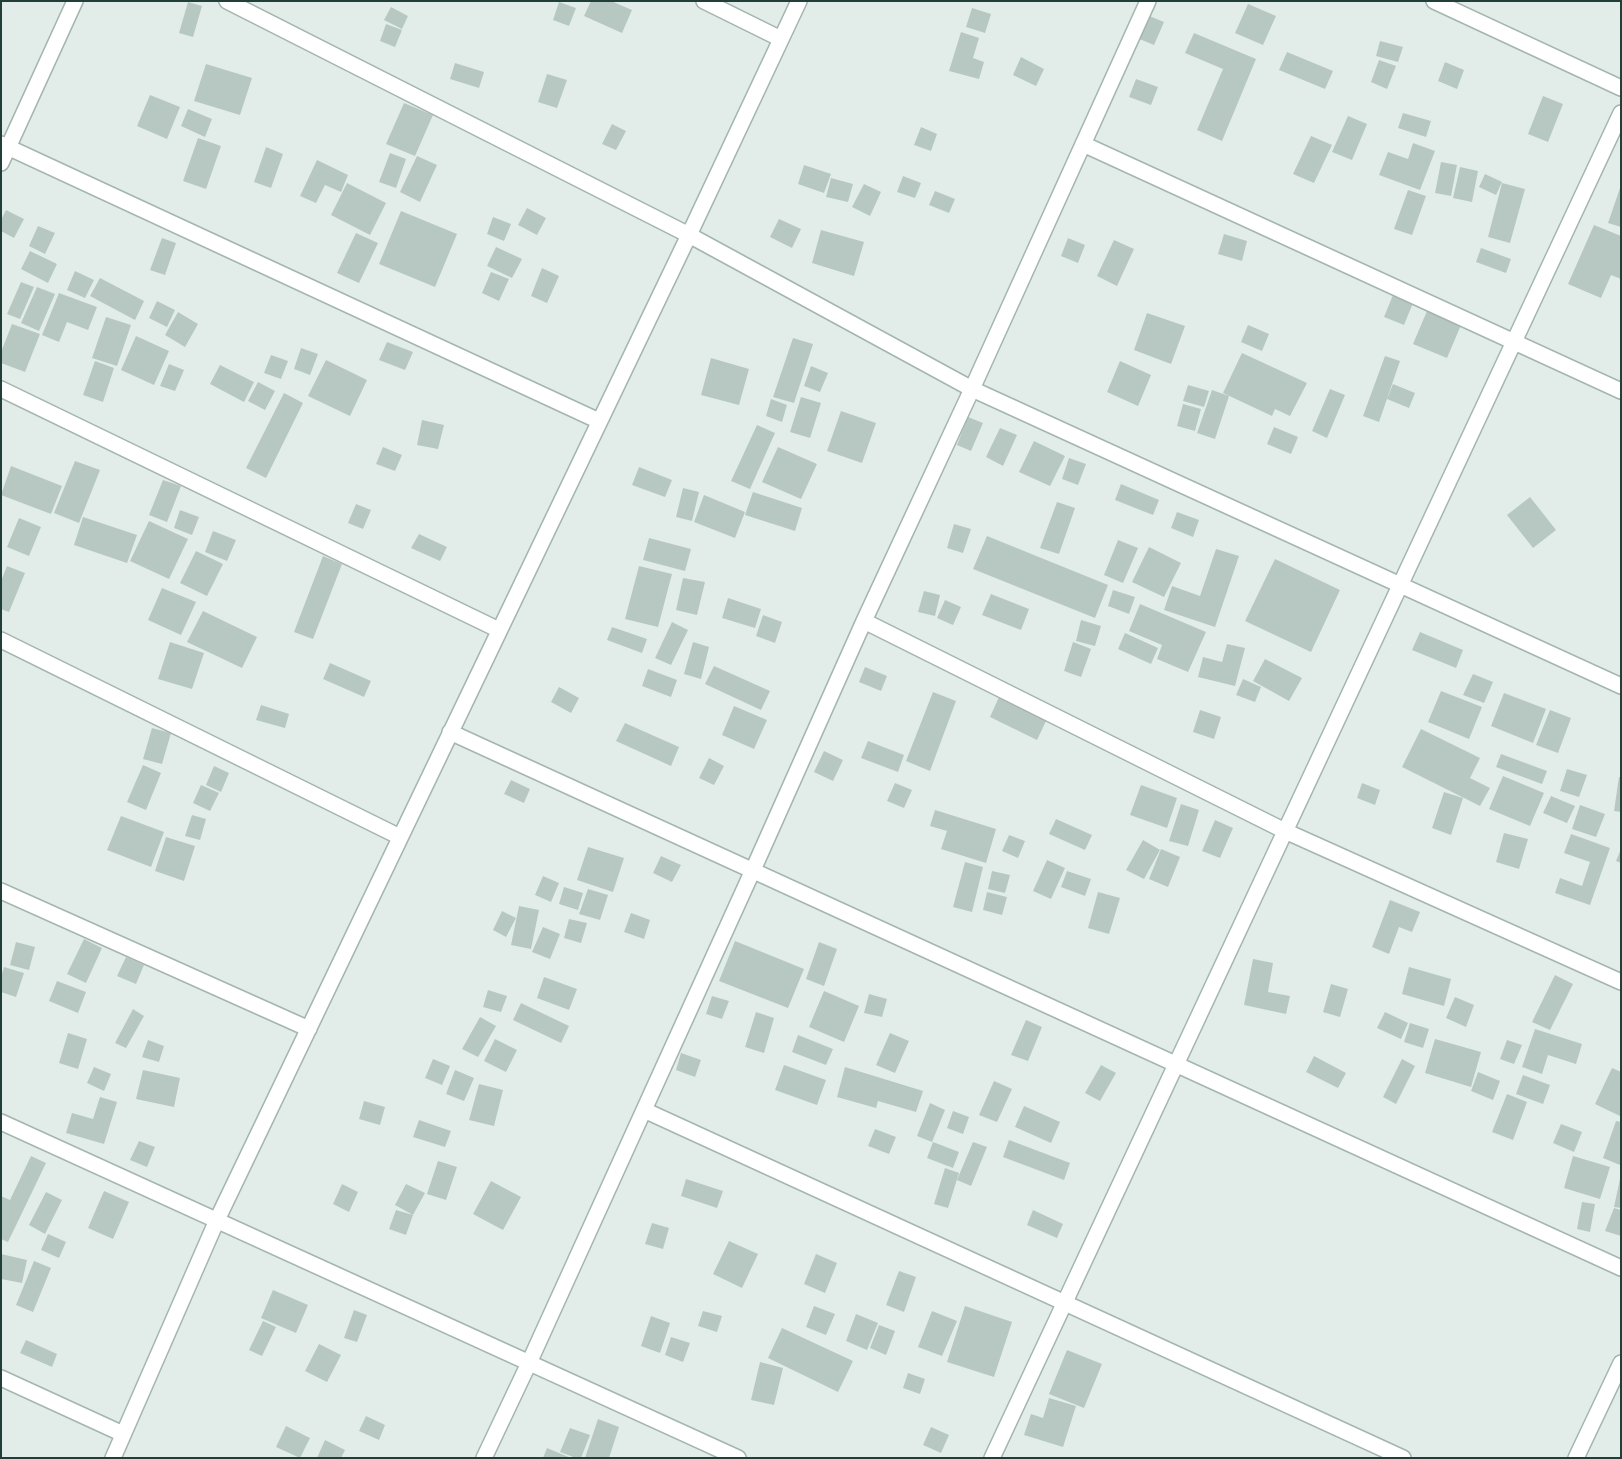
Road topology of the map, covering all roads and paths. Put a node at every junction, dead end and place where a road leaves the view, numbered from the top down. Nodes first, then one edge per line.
1 (75, 1) edge
2 (227, 1) edge
3 (704, 1) edge
4 (799, 1) edge
5 (1148, 1) edge
6 (1434, 1) edge
7 (781, 39) junction
8 (1621, 88) edge
9 (1621, 113) edge
10 (1084, 144) junction
11 (5, 145) edge
12 (1, 163) edge
13 (689, 235) junction
14 (1514, 342) junction
15 (1, 389) edge
16 (972, 389) junction
17 (1621, 391) edge
18 (599, 421) junction
19 (1400, 585) junction
20 (864, 621) junction
21 (499, 630) junction
22 (1, 640) edge
23 (1621, 686) edge
24 (450, 732) junction
25 (1285, 831) junction
26 (400, 837) junction
27 (753, 870) junction
28 (1, 891) edge
29 (1621, 982) edge
30 (309, 1029) junction
31 (1176, 1064) junction
32 (644, 1110) junction
33 (1, 1122) edge
34 (217, 1220) junction
35 (1621, 1268) edge
36 (1064, 1303) junction
37 (529, 1362) junction
38 (1621, 1363) edge
39 (1, 1378) edge
40 (123, 1434) junction
41 (113, 1458) edge
42 (484, 1458) edge
43 (738, 1458) edge
44 (992, 1458) edge
45 (1403, 1458) edge
46 (1576, 1458) edge

1 - 11 street
2 - 13 street
3 - 7 street
4 - 7 street
5 - 10 street
6 - 8 street
7 - 13 street
9 - 14 street
10 - 14 street
10 - 16 street
11 - 12 street
11 - 18 street
13 - 16 street
13 - 18 street
14 - 17 street
14 - 19 street
15 - 21 street
16 - 19 street
16 - 20 street
18 - 21 street
19 - 23 street
19 - 25 street
20 - 25 street
20 - 27 street
21 - 24 street
22 - 26 street
24 - 26 street
24 - 27 street
25 - 29 street
25 - 31 street
26 - 30 street
27 - 31 street
27 - 32 street
28 - 30 street
30 - 34 street
31 - 35 street
31 - 36 street
32 - 36 street
32 - 37 street
33 - 34 street
34 - 37 street
34 - 40 street
36 - 44 street
36 - 45 street
37 - 42 street
37 - 43 street
38 - 46 street
39 - 40 street
40 - 41 street

